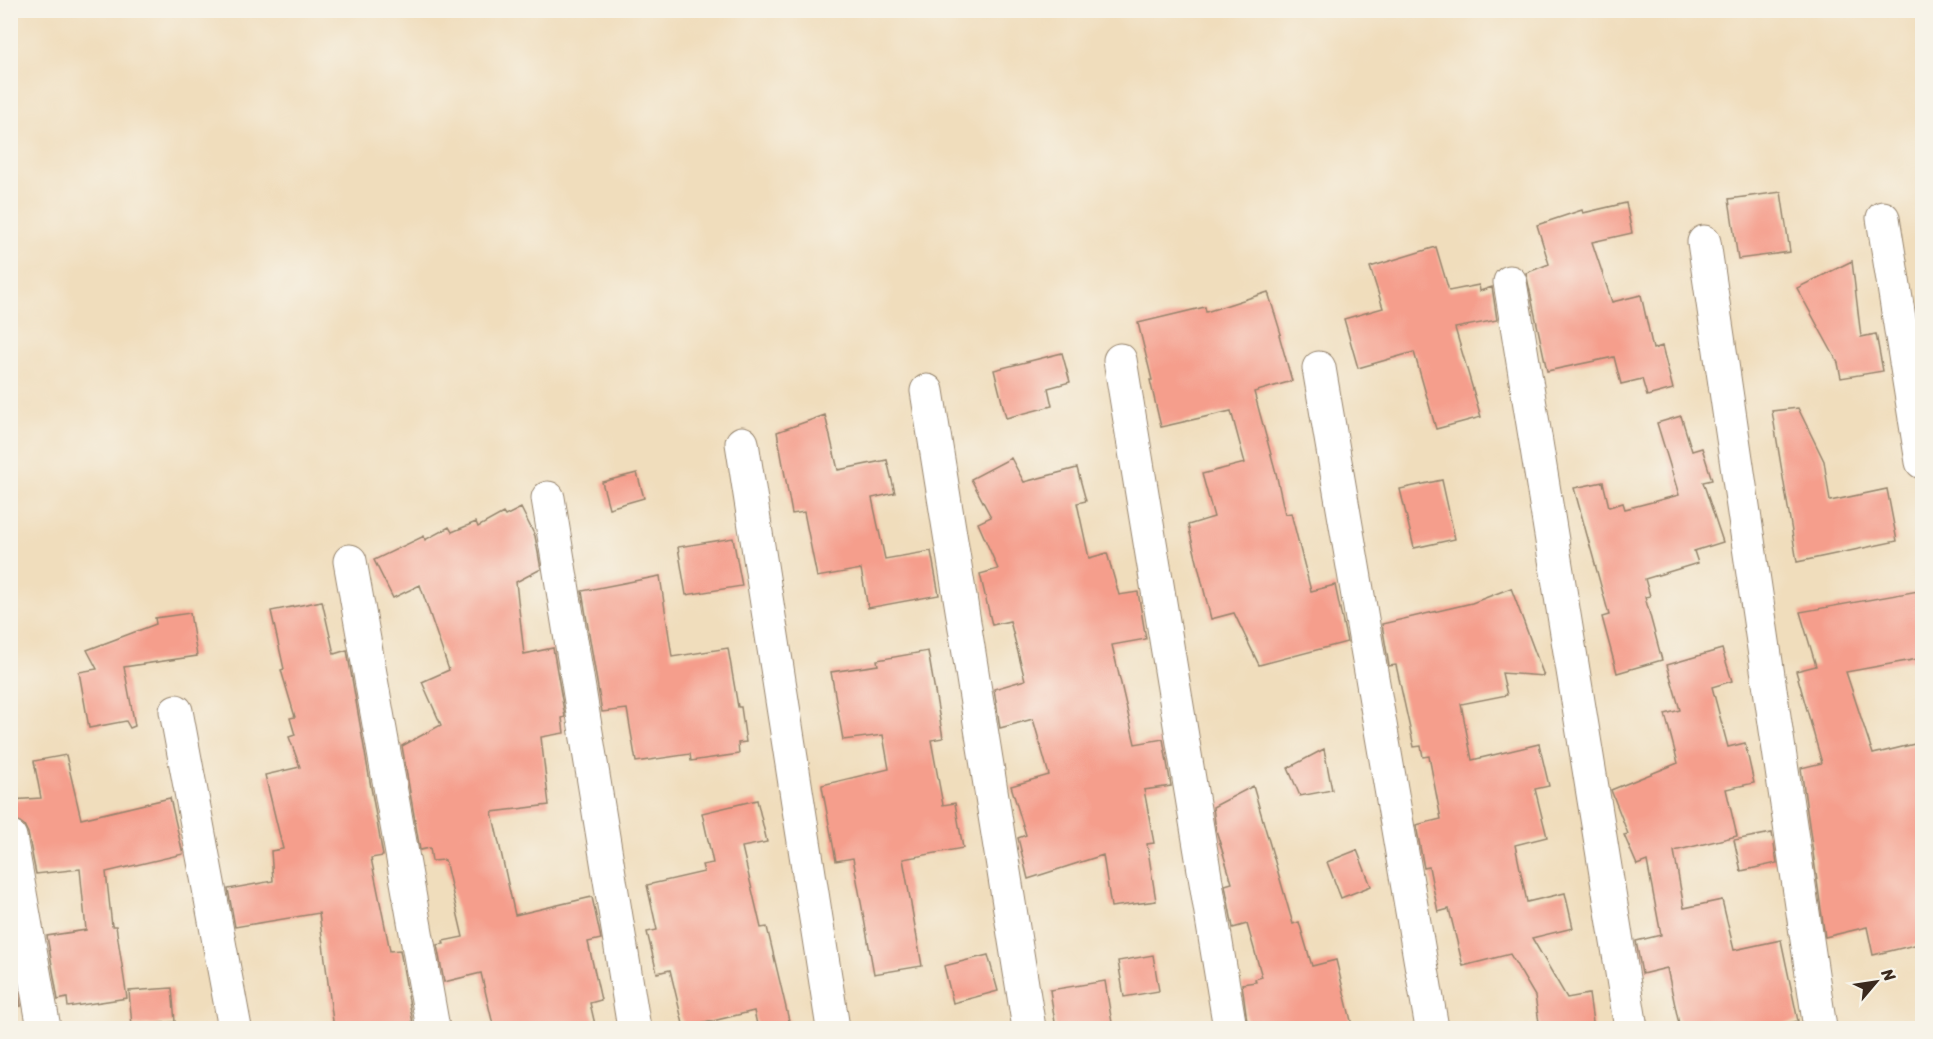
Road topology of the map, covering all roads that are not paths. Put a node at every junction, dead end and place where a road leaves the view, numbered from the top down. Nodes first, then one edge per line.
1 (1883, 219) dead end
2 (1704, 242) dead end
3 (1510, 282) dead end
4 (1120, 360) dead end
5 (1319, 368) dead end
6 (927, 391) dead end
7 (742, 443) dead end
8 (1923, 462) edge
9 (548, 498) dead end
10 (350, 561) dead end
11 (176, 711) dead end
12 (10, 837) edge
13 (44, 1029) edge
14 (235, 1029) edge
15 (433, 1029) edge
16 (634, 1029) edge
17 (833, 1029) edge
18 (1029, 1029) edge
19 (1230, 1029) edge
20 (1432, 1029) edge
21 (1630, 1029) edge
22 (1820, 1029) edge

1 - 8 street
2 - 22 street
3 - 21 street
4 - 19 street
5 - 20 street
6 - 18 street
7 - 17 street
9 - 16 street
10 - 15 street
11 - 14 street
12 - 13 street

